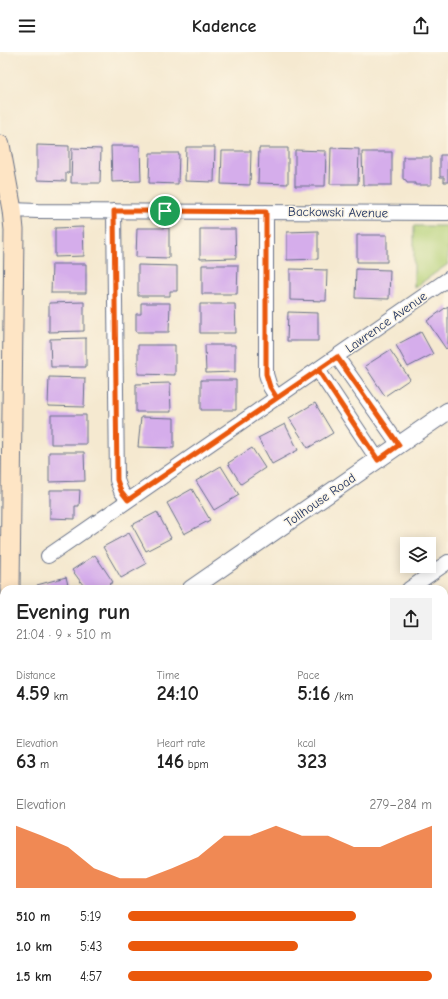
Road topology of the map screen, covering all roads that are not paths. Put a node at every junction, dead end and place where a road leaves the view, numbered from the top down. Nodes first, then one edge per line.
1 (0, 146) edge
2 (12, 210) junction
3 (114, 211) junction
4 (266, 212) junction
5 (448, 213) edge
6 (448, 279) edge
7 (337, 357) junction
8 (318, 370) junction
9 (277, 398) junction
10 (448, 411) edge
11 (399, 445) junction
12 (378, 460) junction
13 (128, 500) junction
14 (48, 556) dead end
15 (448, 562) edge
16 (10, 585) edge
17 (197, 585) edge
18 (415, 585) edge

1 - 2 main road
2 - 3 street, Backowski Avenue
2 - 16 main road
3 - 4 street, Backowski Avenue
3 - 13 street
4 - 5 street, Backowski Avenue
4 - 9 street
6 - 7 street, Lawrence Avenue
7 - 8 street, Lawrence Avenue
7 - 11 street
8 - 9 street, Lawrence Avenue
8 - 12 street
9 - 13 street, Lawrence Avenue
10 - 11 street, Tollhouse Road
11 - 12 street, Tollhouse Road
12 - 17 street, Tollhouse Road
13 - 14 street, Lawrence Avenue
15 - 18 street

